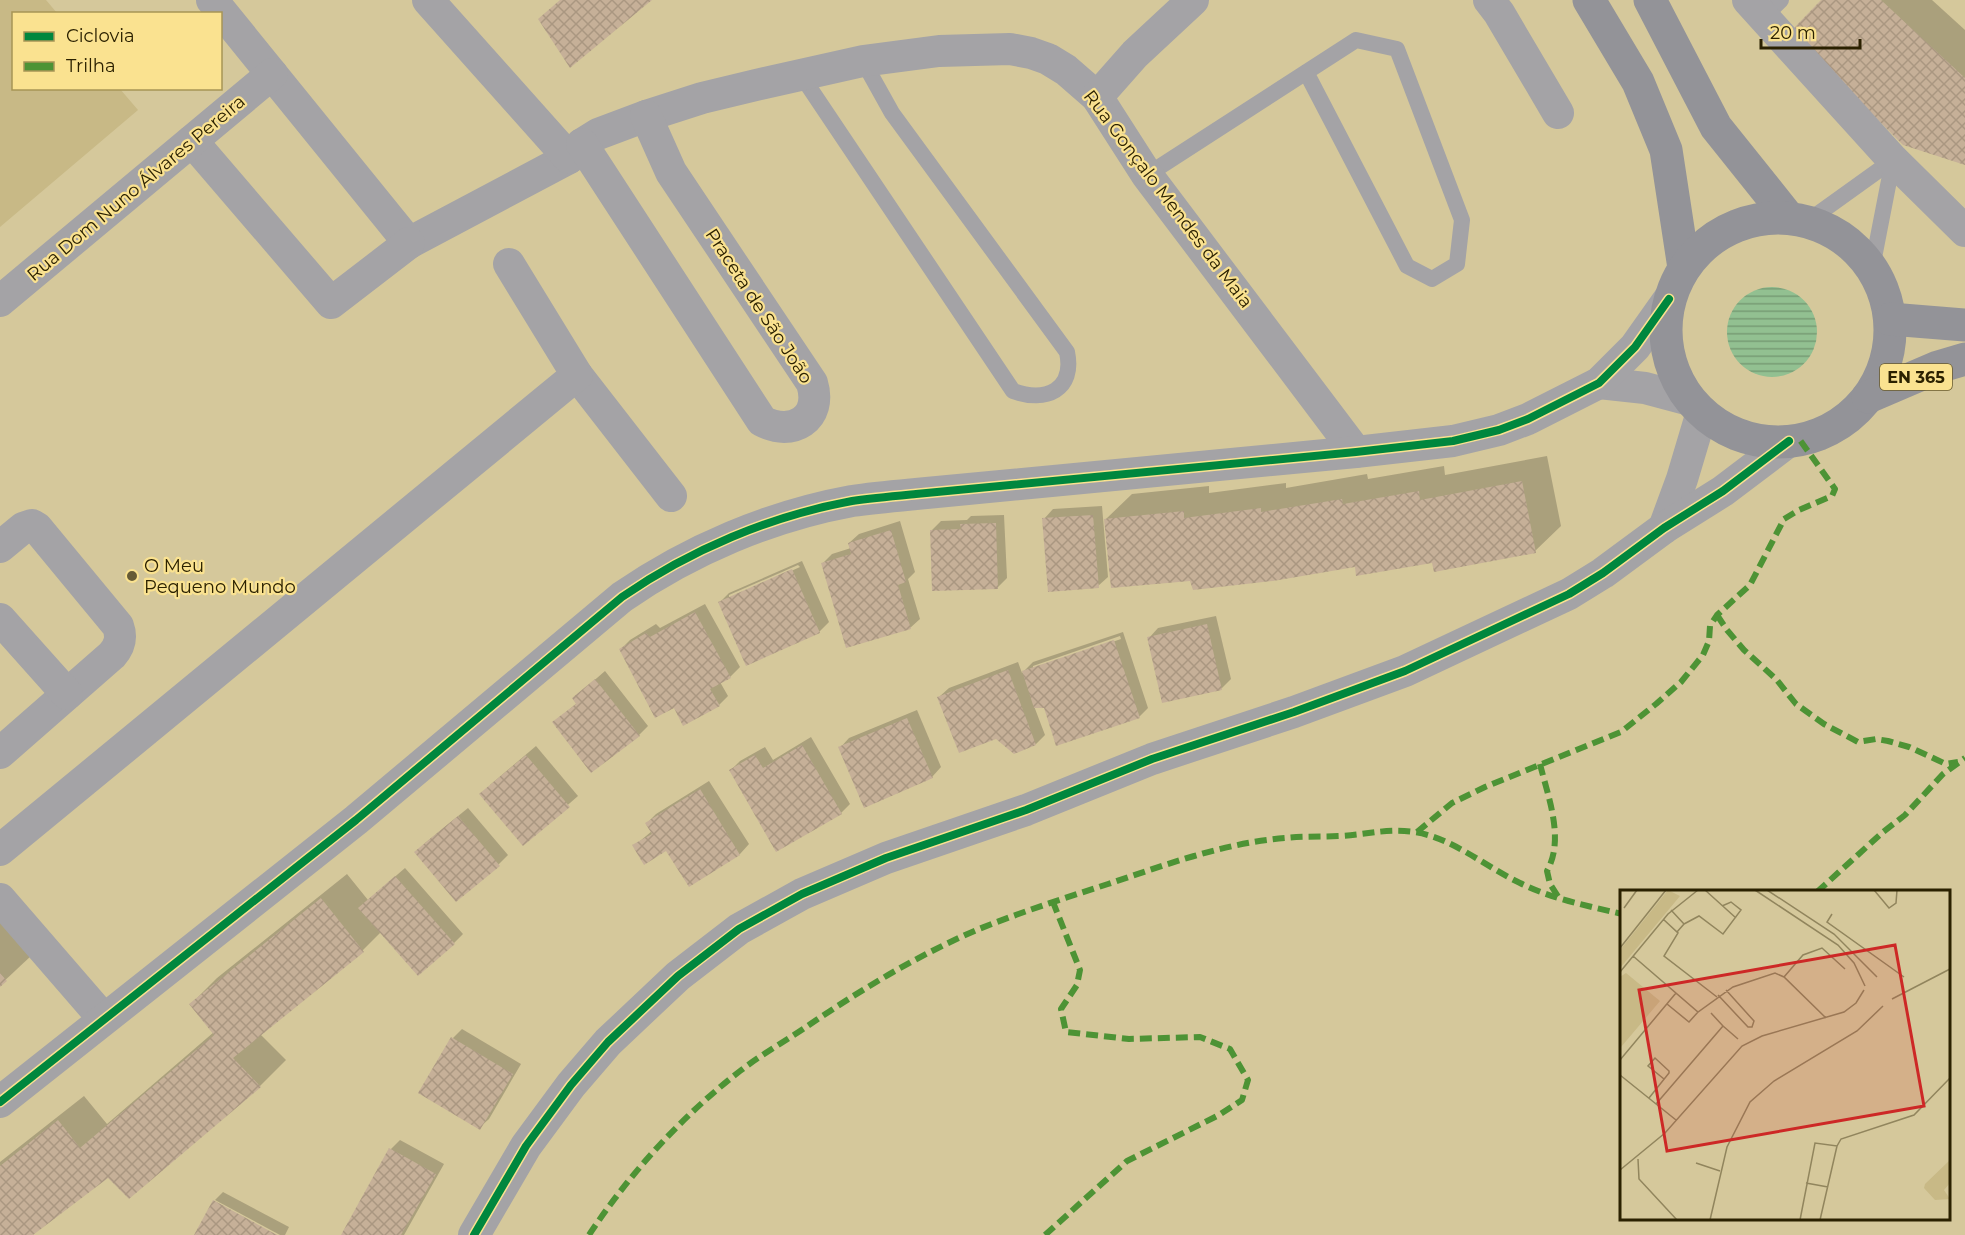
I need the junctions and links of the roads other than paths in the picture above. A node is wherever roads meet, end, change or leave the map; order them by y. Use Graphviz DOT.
graph roads {
  1 [pos="212,0"];
  2 [pos="428,0"];
  3 [pos="1193,0"];
  4 [pos="1489,0"];
  5 [pos="1589,0"];
  6 [pos="1650,0"];
  7 [pos="1765,5"];
  8 [pos="222,12"];
  9 [pos="222,12"];
  10 [pos="863,61"];
  11 [pos="1306,72"];
  12 [pos="272,74"];
  13 [pos="801,75"];
  14 [pos="1097,97"];
  15 [pos="1558,113"];
  16 [pos="646,116"];
  17 [pos="192,141"];
  18 [pos="576,151"];
  19 [pos="1893,160"];
  20 [pos="1147,175"];
  21 [pos="1798,219"];
  22 [pos="1965,231"];
  23 [pos="409,243"];
  24 [pos="508,264"];
  25 [pos="1684,268"];
  26 [pos="1872,268"];
  27 [pos="1669,299"];
  28 [pos="0,301"];
  29 [pos="1890,319"];
  30 [pos="1965,325"];
  31 [pos="1965,359"];
  32 [pos="577,375"];
  33 [pos="1599,383"];
  34 [pos="1868,397"];
  35 [pos="1696,406"];
  36 [pos="1789,441"];
  37 [pos="1356,452"];
  38 [pos="671,496"];
  39 [pos="1664,528"];
  40 [pos="0,547"];
  41 [pos="0,619"];
  42 [pos="67,694"];
  43 [pos="0,753"];
  44 [pos="0,850"];
  45 [pos="0,899"];
  46 [pos="103,1018"];
  47 [pos="0,1102"];
  48 [pos="474,1235"];
  1 -- 9 [label="street"];
  2 -- 18 [label="street"];
  3 -- 14 [label="street"];
  4 -- 15 [label="street"];
  5 -- 25 [label="main road"];
  6 -- 21 [label="main road"];
  7 -- 19 [label="street"];
  8 -- 12 [label="street"];
  10 -- 13 [label="street, Rua Gonçalo Mendes da Maia"];
  10 -- 13 [label="lane"];
  10 -- 14 [label="street, Rua Gonçalo Mendes da Maia"];
  11 -- 11 [label="lane"];
  11 -- 20 [label="lane"];
  12 -- 17 [label="street, Rua Dom Nuno Álvares Pereira"];
  12 -- 23 [label="street"];
  13 -- 16 [label="street, Rua Gonçalo Mendes da Maia"];
  14 -- 20 [label="street, Rua Gonçalo Mendes da Maia"];
  16 -- 18 [label="street, Rua Gonçalo Mendes da Maia"];
  16 -- 18 [label="street, Praceta de São João"];
  17 -- 23 [label="street, Rua Gonçalo Mendes da Maia"];
  17 -- 28 [label="street, Rua Dom Nuno Álvares Pereira"];
  18 -- 23 [label="street, Rua Gonçalo Mendes da Maia"];
  19 -- 21 [label="lane"];
  19 -- 22 [label="street"];
  19 -- 26 [label="lane"];
  20 -- 37 [label="street, Rua Gonçalo Mendes da Maia"];
  21 -- 25 [label="main road"];
  21 -- 26 [label="main road"];
  24 -- 32 [label="street"];
  25 -- 27 [label="main road"];
  26 -- 29 [label="main road"];
  27 -- 33 [label="street"];
  27 -- 35 [label="main road"];
  29 -- 30 [label="main road"];
  29 -- 34 [label="main road"];
  31 -- 34 [label="main road, EN 365"];
  32 -- 38 [label="street"];
  32 -- 44 [label="street"];
  33 -- 35 [label="street"];
  33 -- 37 [label="street"];
  34 -- 36 [label="main road"];
  35 -- 36 [label="main road"];
  35 -- 39 [label="street"];
  36 -- 39 [label="street"];
  37 -- 46 [label="street"];
  39 -- 48 [label="street"];
  40 -- 42 [label="street"];
  41 -- 42 [label="street"];
  42 -- 43 [label="street"];
  45 -- 46 [label="street"];
  46 -- 47 [label="street"];
}
